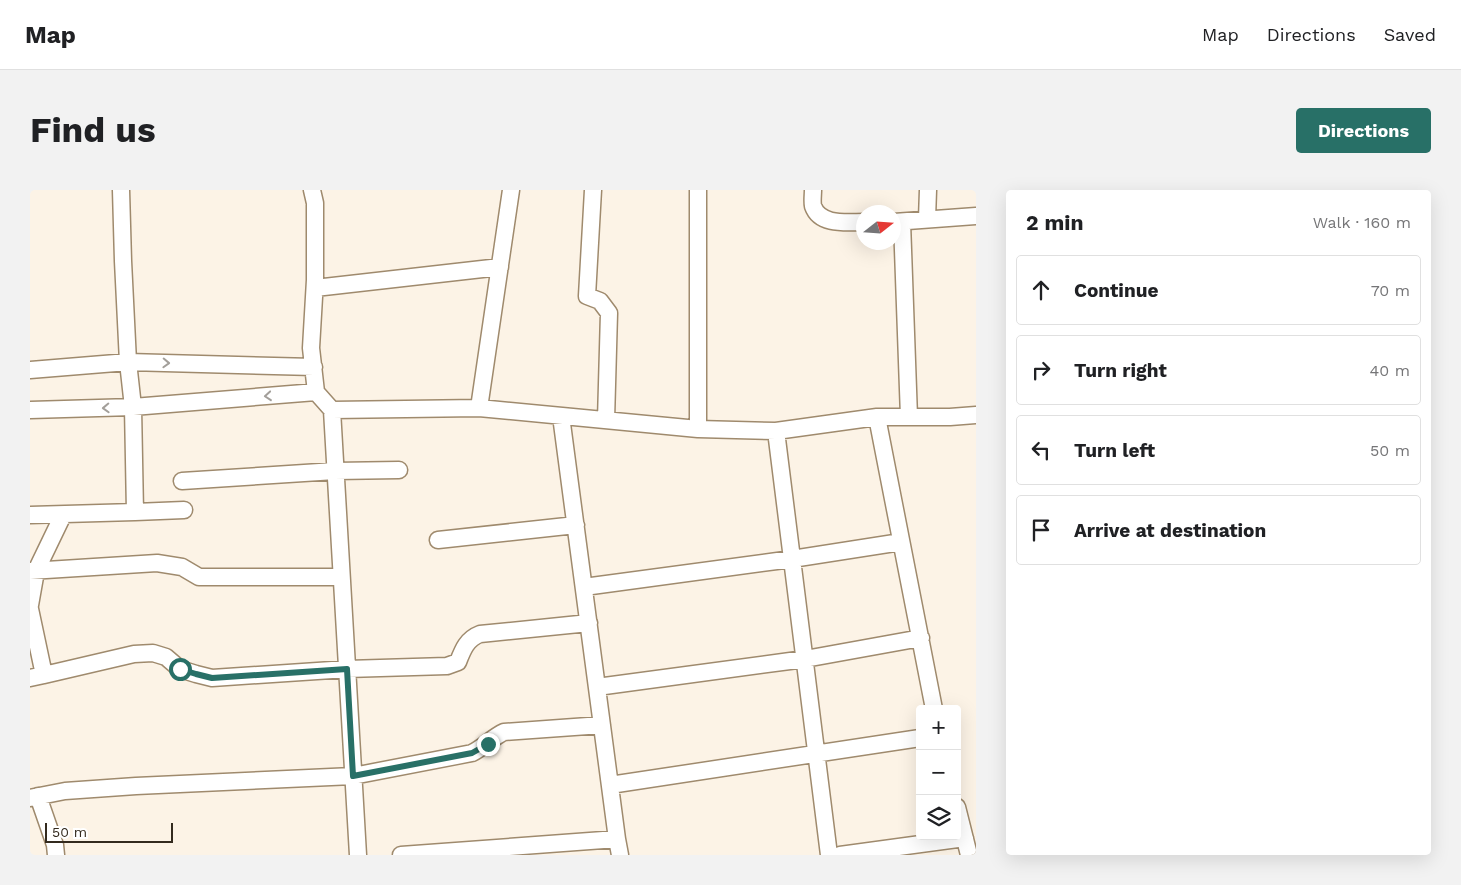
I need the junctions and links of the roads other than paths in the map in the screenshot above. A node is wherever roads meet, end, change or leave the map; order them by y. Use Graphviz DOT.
graph roads {
  1 [pos="121,190"];
  2 [pos="312,190"];
  3 [pos="511,190"];
  4 [pos="593,190"];
  5 [pos="698,190"];
  6 [pos="813,190"];
  7 [pos="928,190"];
  8 [pos="976,216"];
  9 [pos="928,219"];
  10 [pos="856,222"];
  11 [pos="901,222"];
  12 [pos="900,250"];
  13 [pos="500,267"];
  14 [pos="315,288"];
  15 [pos="128,362"];
  16 [pos="314,367"];
  17 [pos="30,370"];
  18 [pos="316,392"];
  19 [pos="133,407"];
  20 [pos="479,408"];
  21 [pos="30,410"];
  22 [pos="332,410"];
  23 [pos="976,415"];
  24 [pos="561,416"];
  25 [pos="877,417"];
  26 [pos="909,417"];
  27 [pos="606,420"];
  28 [pos="698,429"];
  29 [pos="776,431"];
  30 [pos="399,470"];
  31 [pos="335,472"];
  32 [pos="182,482"];
  33 [pos="184,510"];
  34 [pos="135,512"];
  35 [pos="30,515"];
  36 [pos="63,515"];
  37 [pos="576,526"];
  38 [pos="438,540"];
  39 [pos="902,542"];
  40 [pos="792,559"];
  41 [pos="33,571"];
  42 [pos="342,577"];
  43 [pos="584,587"];
  44 [pos="30,606"];
  45 [pos="30,610"];
  46 [pos="589,623"];
  47 [pos="921,638"];
  48 [pos="805,659"];
  49 [pos="347,669"];
  50 [pos="37,677"];
  51 [pos="597,687"];
  52 [pos="933,705"];
  53 [pos="602,725"];
  54 [pos="916,739"];
  55 [pos="817,754"];
  56 [pos="353,776"];
  57 [pos="610,785"];
  58 [pos="34,797"];
  59 [pos="961,822"];
  60 [pos="965,838"];
  61 [pos="619,847"];
  62 [pos="56,855"];
  63 [pos="358,855"];
  64 [pos="401,855"];
  65 [pos="829,855"];
  66 [pos="840,855"];
  67 [pos="969,855"];
  1 -- 15 [label="street"];
  2 -- 14 [label="street"];
  3 -- 13 [label="street"];
  4 -- 27 [label="street"];
  5 -- 28 [label="street"];
  6 -- 10 [label="street"];
  7 -- 9 [label="street"];
  8 -- 9 [label="street"];
  9 -- 11 [label="street"];
  12 -- 26 [label="street"];
  13 -- 14 [label="street"];
  13 -- 20 [label="street"];
  14 -- 16 [label="street"];
  15 -- 16 [label="street, one-way"];
  15 -- 17 [label="street"];
  15 -- 19 [label="street"];
  16 -- 18 [label="street"];
  18 -- 19 [label="street, one-way"];
  18 -- 22 [label="street"];
  19 -- 21 [label="street, one-way"];
  19 -- 34 [label="street"];
  20 -- 22 [label="street"];
  20 -- 24 [label="street"];
  22 -- 31 [label="street"];
  23 -- 26 [label="street"];
  24 -- 27 [label="street"];
  24 -- 37 [label="street"];
  25 -- 26 [label="street"];
  25 -- 29 [label="street"];
  25 -- 39 [label="street"];
  27 -- 28 [label="street"];
  28 -- 29 [label="street"];
  29 -- 40 [label="street"];
  30 -- 31 [label="street"];
  31 -- 32 [label="street"];
  31 -- 42 [label="street"];
  33 -- 34 [label="street"];
  34 -- 36 [label="street"];
  35 -- 36 [label="street"];
  36 -- 41 [label="street"];
  37 -- 38 [label="street"];
  37 -- 43 [label="street"];
  39 -- 40 [label="street"];
  39 -- 47 [label="street"];
  40 -- 43 [label="street"];
  40 -- 48 [label="street"];
  41 -- 42 [label="street"];
  41 -- 44 [label="street"];
  42 -- 49 [label="street"];
  43 -- 46 [label="street"];
  45 -- 50 [label="street"];
  46 -- 49 [label="street"];
  46 -- 51 [label="street"];
  47 -- 48 [label="street"];
  47 -- 52 [label="street"];
  48 -- 51 [label="street"];
  48 -- 55 [label="street"];
  49 -- 50 [label="street"];
  49 -- 56 [label="street"];
  51 -- 53 [label="street"];
  53 -- 56 [label="street"];
  53 -- 57 [label="street"];
  54 -- 55 [label="street"];
  55 -- 57 [label="street"];
  55 -- 65 [label="street"];
  56 -- 58 [label="street"];
  56 -- 63 [label="street"];
  57 -- 61 [label="street"];
  58 -- 62 [label="street"];
  59 -- 60 [label="street"];
  60 -- 66 [label="street"];
  60 -- 67 [label="street"];
  61 -- 64 [label="street"];
}
